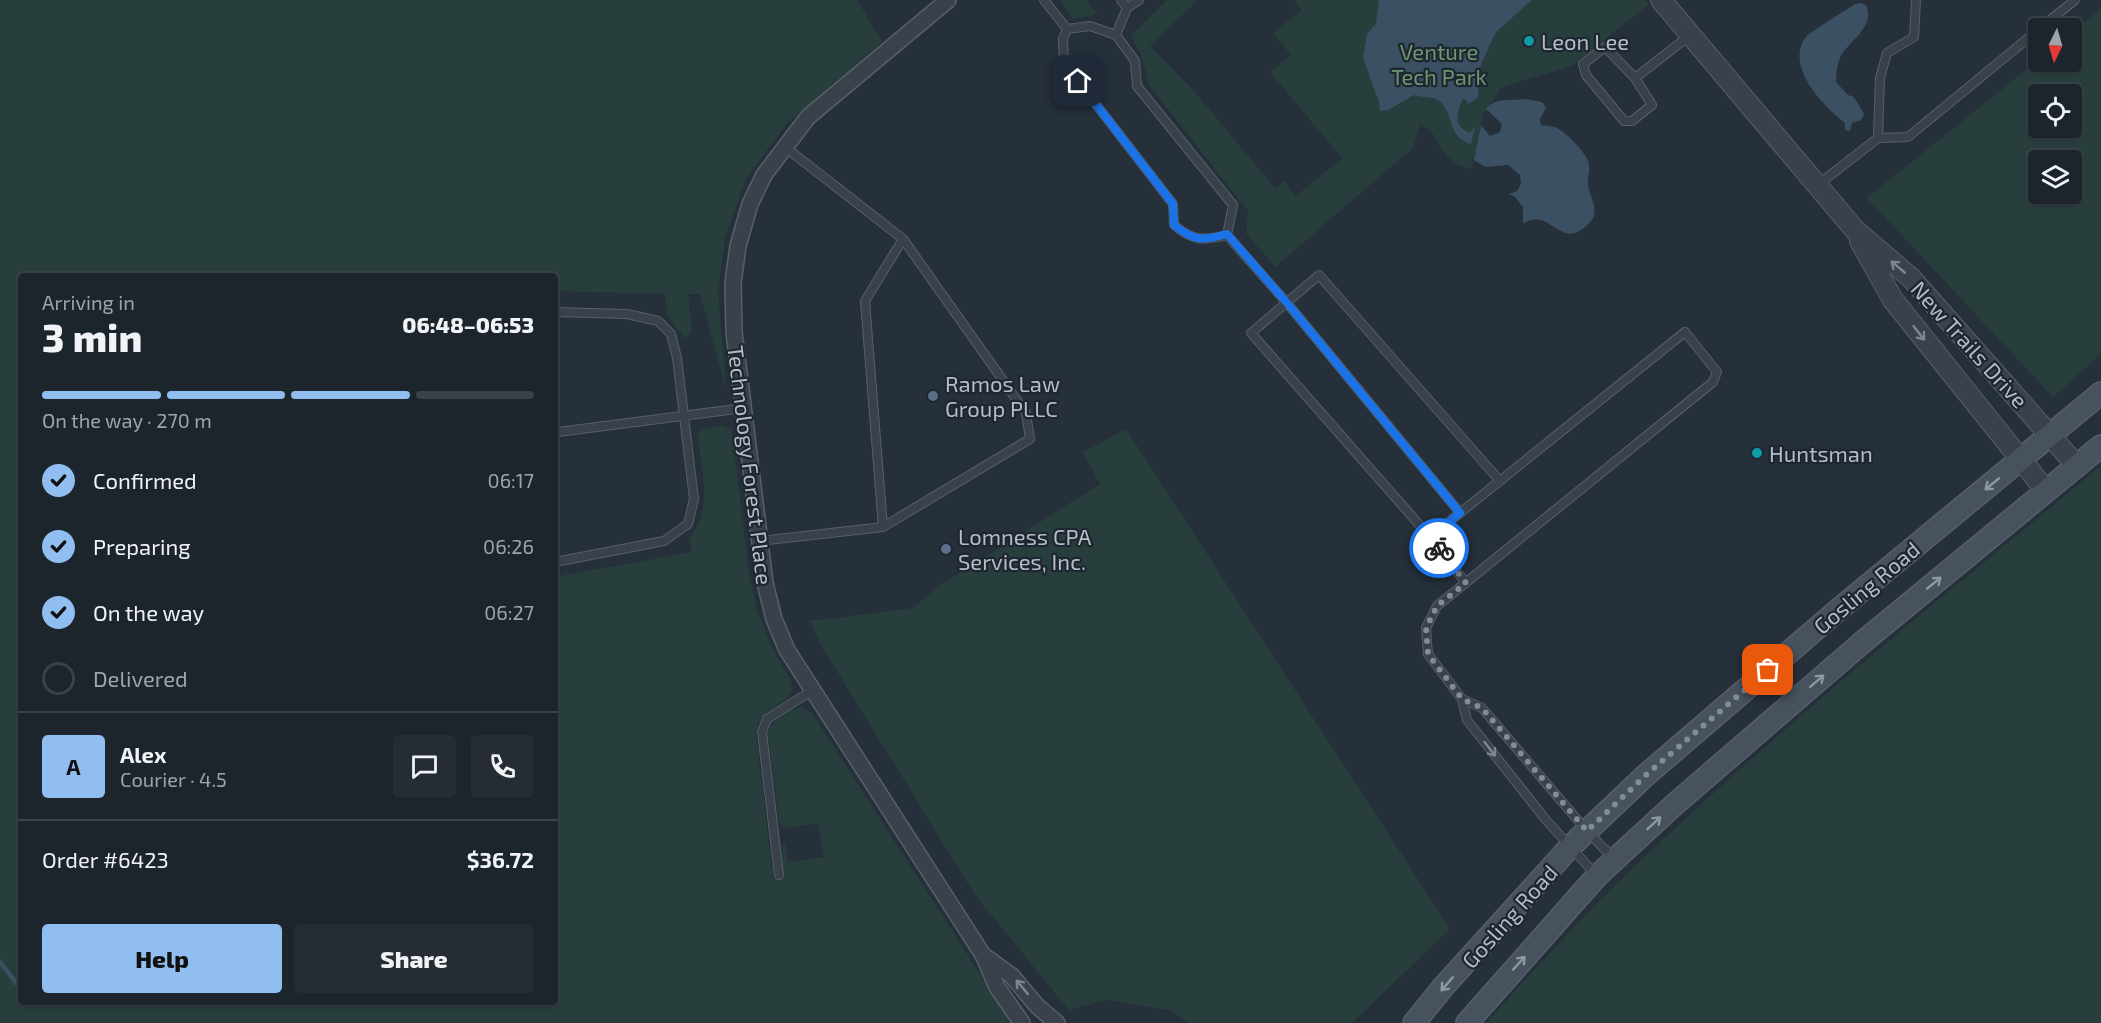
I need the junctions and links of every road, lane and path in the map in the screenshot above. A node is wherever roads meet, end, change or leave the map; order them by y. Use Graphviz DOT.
graph roads {
  1 [pos="948,0"];
  2 [pos="1044,0"];
  3 [pos="1121,0"];
  4 [pos="1138,0"];
  5 [pos="1661,0"];
  6 [pos="1916,0"];
  7 [pos="2074,0"];
  8 [pos="1127,8"];
  9 [pos="2052,18"];
  10 [pos="1067,28"];
  11 [pos="1116,35"];
  12 [pos="1690,35"];
  13 [pos="2028,38"];
  14 [pos="1635,78"];
  15 [pos="1878,138"];
  16 [pos="785,147"];
  17 [pos="1817,186"];
  18 [pos="1855,230"];
  19 [pos="1227,234"];
  20 [pos="903,239"];
  21 [pos="1287,303"];
  22 [pos="558,312"];
  23 [pos="2101,393"];
  24 [pos="744,408"];
  25 [pos="684,416"];
  26 [pos="558,432"];
  27 [pos="2051,435"];
  28 [pos="2101,446"];
  29 [pos="2020,460"];
  30 [pos="2077,466"];
  31 [pos="1500,481"];
  32 [pos="2046,491"];
  33 [pos="1460,513"];
  34 [pos="883,527"];
  35 [pos="1430,537"];
  36 [pos="759,541"];
  37 [pos="558,561"];
  38 [pos="1466,583"];
  39 [pos="813,690"];
  40 [pos="1462,699"];
  41 [pos="1587,831"];
  42 [pos="1570,848"];
  43 [pos="1615,860"];
  44 [pos="779,875"];
  45 [pos="1597,876"];
  46 [pos="983,955"];
  47 [pos="1022,1023"];
  48 [pos="1057,1023"];
  49 [pos="1414,1023"];
  50 [pos="1467,1023"];
  1 -- 16 [label="street, Technology Forest Place"];
  2 -- 10 [label="lane"];
  3 -- 8 [label="lane"];
  4 -- 8 [label="lane"];
  5 -- 12 [label="street, New Trails Drive"];
  6 -- 15 [label="lane"];
  7 -- 9 [label="lane"];
  8 -- 11 [label="lane"];
  10 -- 11 [label="lane"];
  10 -- 19 [label="lane"];
  11 -- 19 [label="lane"];
  12 -- 14 [label="lane"];
  12 -- 17 [label="street, New Trails Drive"];
  13 -- 15 [label="lane"];
  14 -- 14 [label="lane"];
  15 -- 17 [label="lane"];
  16 -- 20 [label="lane"];
  16 -- 24 [label="street, Technology Forest Place"];
  17 -- 18 [label="street, New Trails Drive"];
  27 -- 18 [label="street, New Trails Drive, one-way"];
  18 -- 29 [label="street, New Trails Drive, one-way"];
  19 -- 21 [label="lane"];
  20 -- 34 [label="lane"];
  20 -- 34 [label="lane"];
  21 -- 31 [label="lane"];
  21 -- 33 [label="lane"];
  21 -- 35 [label="lane"];
  22 -- 25 [label="lane"];
  23 -- 27 [label="main road, Gosling Road"];
  24 -- 25 [label="lane"];
  24 -- 36 [label="street, Technology Forest Place"];
  25 -- 26 [label="lane"];
  25 -- 37 [label="lane"];
  27 -- 29 [label="main road, Gosling Road"];
  27 -- 30 [label="street, New Trails Drive"];
  28 -- 30 [label="main road, Gosling Road"];
  29 -- 32 [label="street, New Trails Drive"];
  29 -- 41 [label="main road, Gosling Road, one-way"];
  30 -- 32 [label="main road, Gosling Road"];
  31 -- 33 [label="lane"];
  31 -- 38 [label="lane"];
  43 -- 32 [label="main road, Gosling Road, one-way"];
  33 -- 35 [label="lane"];
  34 -- 36 [label="lane"];
  35 -- 38 [label="lane"];
  36 -- 39 [label="street, Technology Forest Place"];
  38 -- 40 [label="lane"];
  39 -- 44 [label="lane"];
  39 -- 46 [label="street, Technology Forest Place"];
  40 -- 41 [label="lane"];
  40 -- 42 [label="lane, one-way"];
  41 -- 42 [label="main road, Gosling Road"];
  41 -- 43 [label="lane"];
  42 -- 45 [label="lane"];
  42 -- 49 [label="main road, Gosling Road, one-way"];
  43 -- 45 [label="main road, Gosling Road"];
  50 -- 45 [label="main road, Gosling Road, one-way"];
  46 -- 47 [label="street, Technology Forest Place"];
  48 -- 46 [label="street, Technology Forest Place, one-way"];
}
